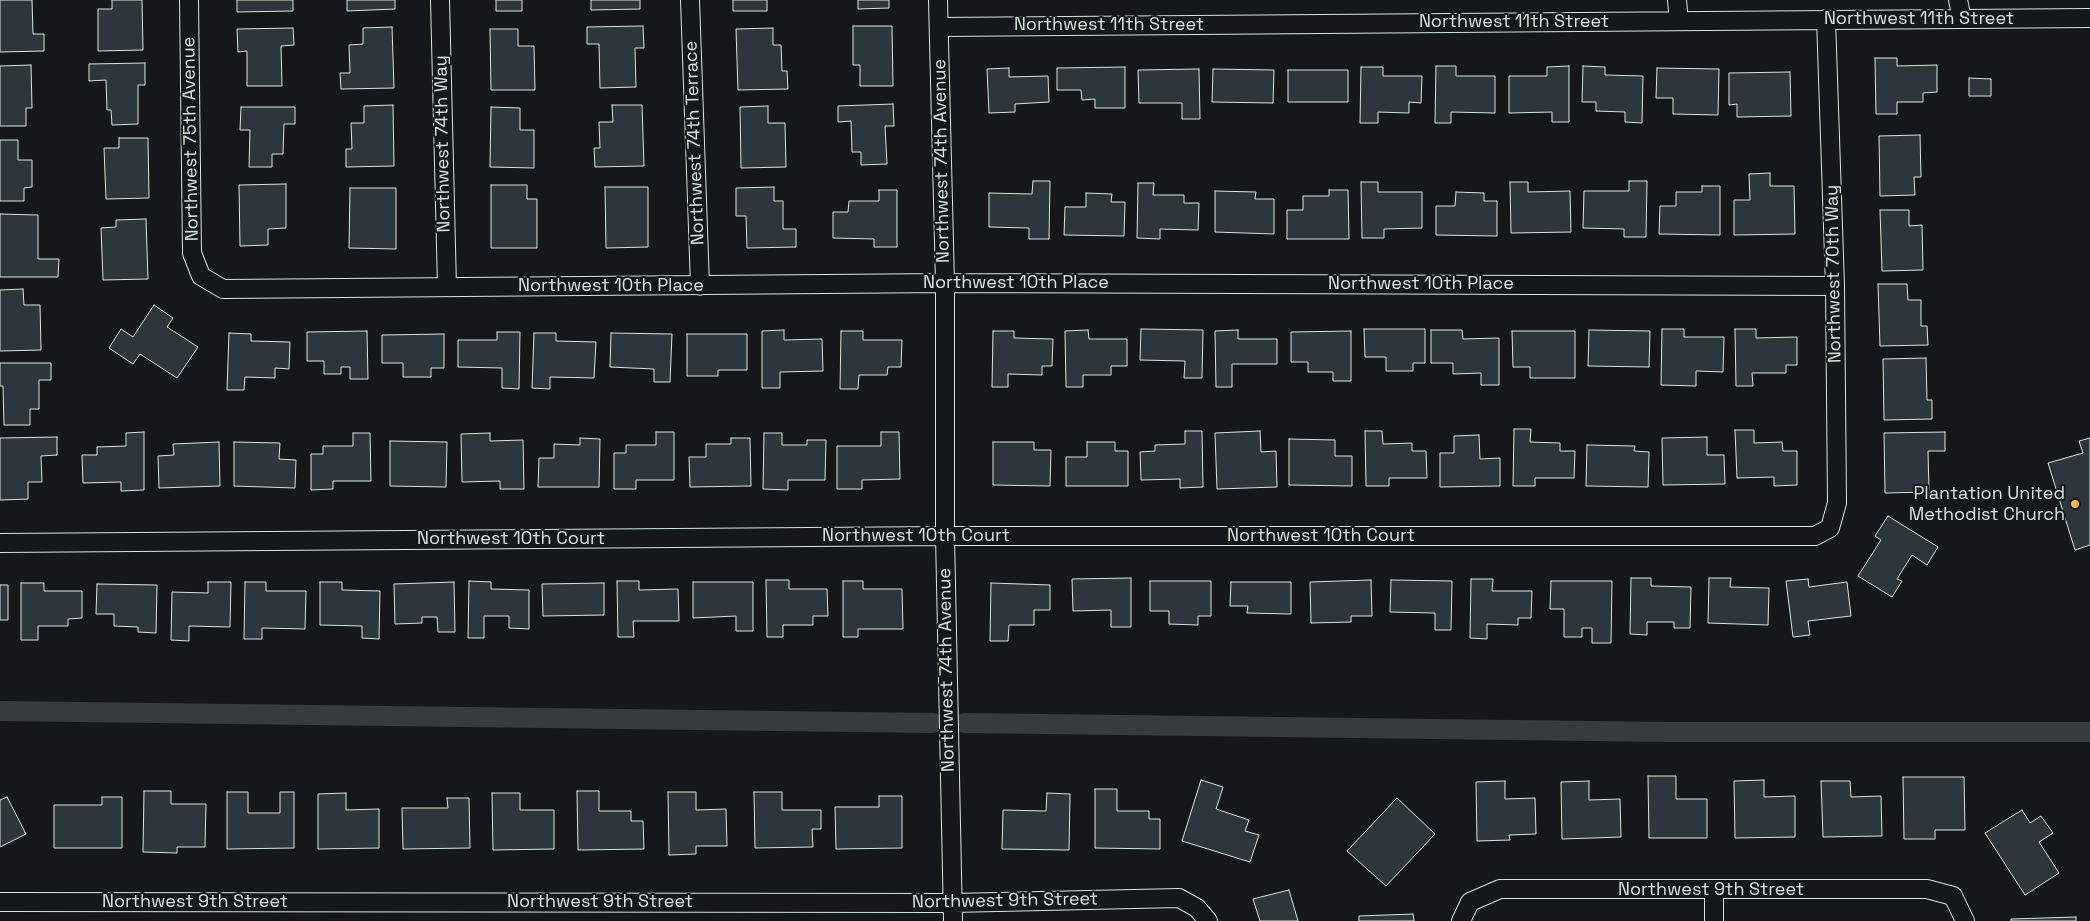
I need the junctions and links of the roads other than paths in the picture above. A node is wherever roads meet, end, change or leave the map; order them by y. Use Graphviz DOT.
graph roads {
  1 [pos="189,0"];
  2 [pos="440,0"];
  3 [pos="690,0"];
  4 [pos="938,0"];
  5 [pos="1677,0"];
  6 [pos="1958,0"];
  7 [pos="2090,18"];
  8 [pos="1826,19"];
  9 [pos="1962,19"];
  10 [pos="1679,20"];
  11 [pos="939,26"];
  12 [pos="201,276"];
  13 [pos="945,283"];
  14 [pos="700,286"];
  15 [pos="1835,286"];
  16 [pos="447,287"];
  17 [pos="1830,528"];
  18 [pos="945,536"];
  19 [pos="0,543"];
  20 [pos="1714,890"];
  21 [pos="0,902"];
  22 [pos="952,903"];
  23 [pos="1202,914"];
  24 [pos="953,921"];
  25 [pos="1461,921"];
  26 [pos="1714,921"];
  27 [pos="1965,921"];
  1 -- 12 [label="street, Northwest 75th Avenue"];
  2 -- 16 [label="street, Northwest 74th Way"];
  3 -- 14 [label="street, Northwest 74th Terrace"];
  4 -- 11 [label="street, Northwest 74th Avenue"];
  5 -- 10 [label="street"];
  6 -- 9 [label="street"];
  7 -- 9 [label="street, Northwest 11th Street"];
  8 -- 9 [label="street, Northwest 11th Street"];
  8 -- 10 [label="street, Northwest 11th Street"];
  8 -- 15 [label="street, Northwest 70th Way"];
  10 -- 11 [label="street, Northwest 11th Street"];
  11 -- 13 [label="street, Northwest 74th Avenue"];
  12 -- 16 [label="street, Northwest 10th Place"];
  13 -- 14 [label="street, Northwest 10th Place"];
  13 -- 15 [label="street, Northwest 10th Place"];
  13 -- 18 [label="street, Northwest 74th Avenue"];
  14 -- 16 [label="street, Northwest 10th Place"];
  15 -- 17 [label="street, Northwest 70th Way"];
  17 -- 18 [label="street, Northwest 10th Court"];
  18 -- 19 [label="street, Northwest 10th Court"];
  18 -- 22 [label="street, Northwest 74th Avenue"];
  20 -- 25 [label="street, Northwest 9th Street"];
  20 -- 26 [label="street"];
  20 -- 27 [label="street, Northwest 9th Street"];
  21 -- 22 [label="street, Northwest 9th Street"];
  22 -- 23 [label="street, Northwest 9th Street"];
  22 -- 24 [label="street, Northwest 74th Avenue"];
}
